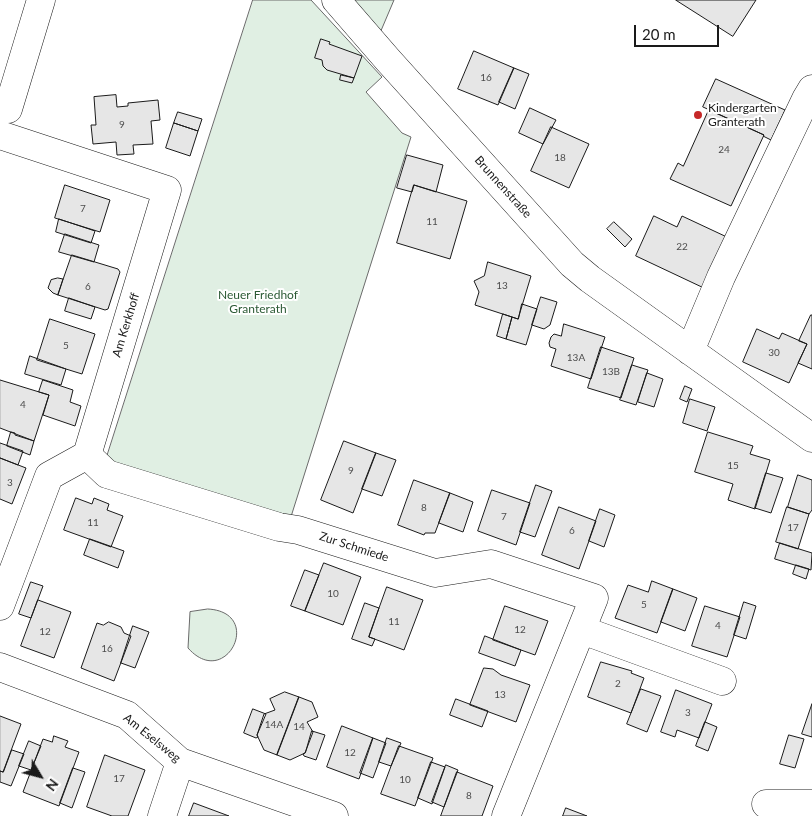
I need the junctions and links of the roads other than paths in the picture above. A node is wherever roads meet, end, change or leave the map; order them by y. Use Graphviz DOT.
graph roads {
  1 [pos="41,0"];
  2 [pos="336,0"];
  3 [pos="812,89"];
  4 [pos="0,106"];
  5 [pos="0,136"];
  6 [pos="690,351"];
  7 [pos="812,438"];
  8 [pos="87,455"];
  9 [pos="0,606"];
  10 [pos="582,630"];
  11 [pos="0,668"];
  12 [pos="722,681"];
  13 [pos="180,762"];
  14 [pos="766,804"];
  15 [pos="812,804"];
  16 [pos="162,816"];
  17 [pos="334,816"];
  18 [pos="506,816"];
  1 -- 4 [label="street"];
  2 -- 6 [label="street, Brunnenstraße"];
  3 -- 6 [label="street"];
  5 -- 8 [label="street, Am Kerkhoff"];
  6 -- 7 [label="street, Brunnenstraße"];
  8 -- 9 [label="street"];
  8 -- 10 [label="street, Zur Schmiede"];
  10 -- 12 [label="street"];
  10 -- 18 [label="street, Zur Schmiede"];
  11 -- 13 [label="street, Am Eselsweg"];
  13 -- 16 [label="street"];
  13 -- 17 [label="street, Am Eselsweg"];
  14 -- 15 [label="street"];
}
